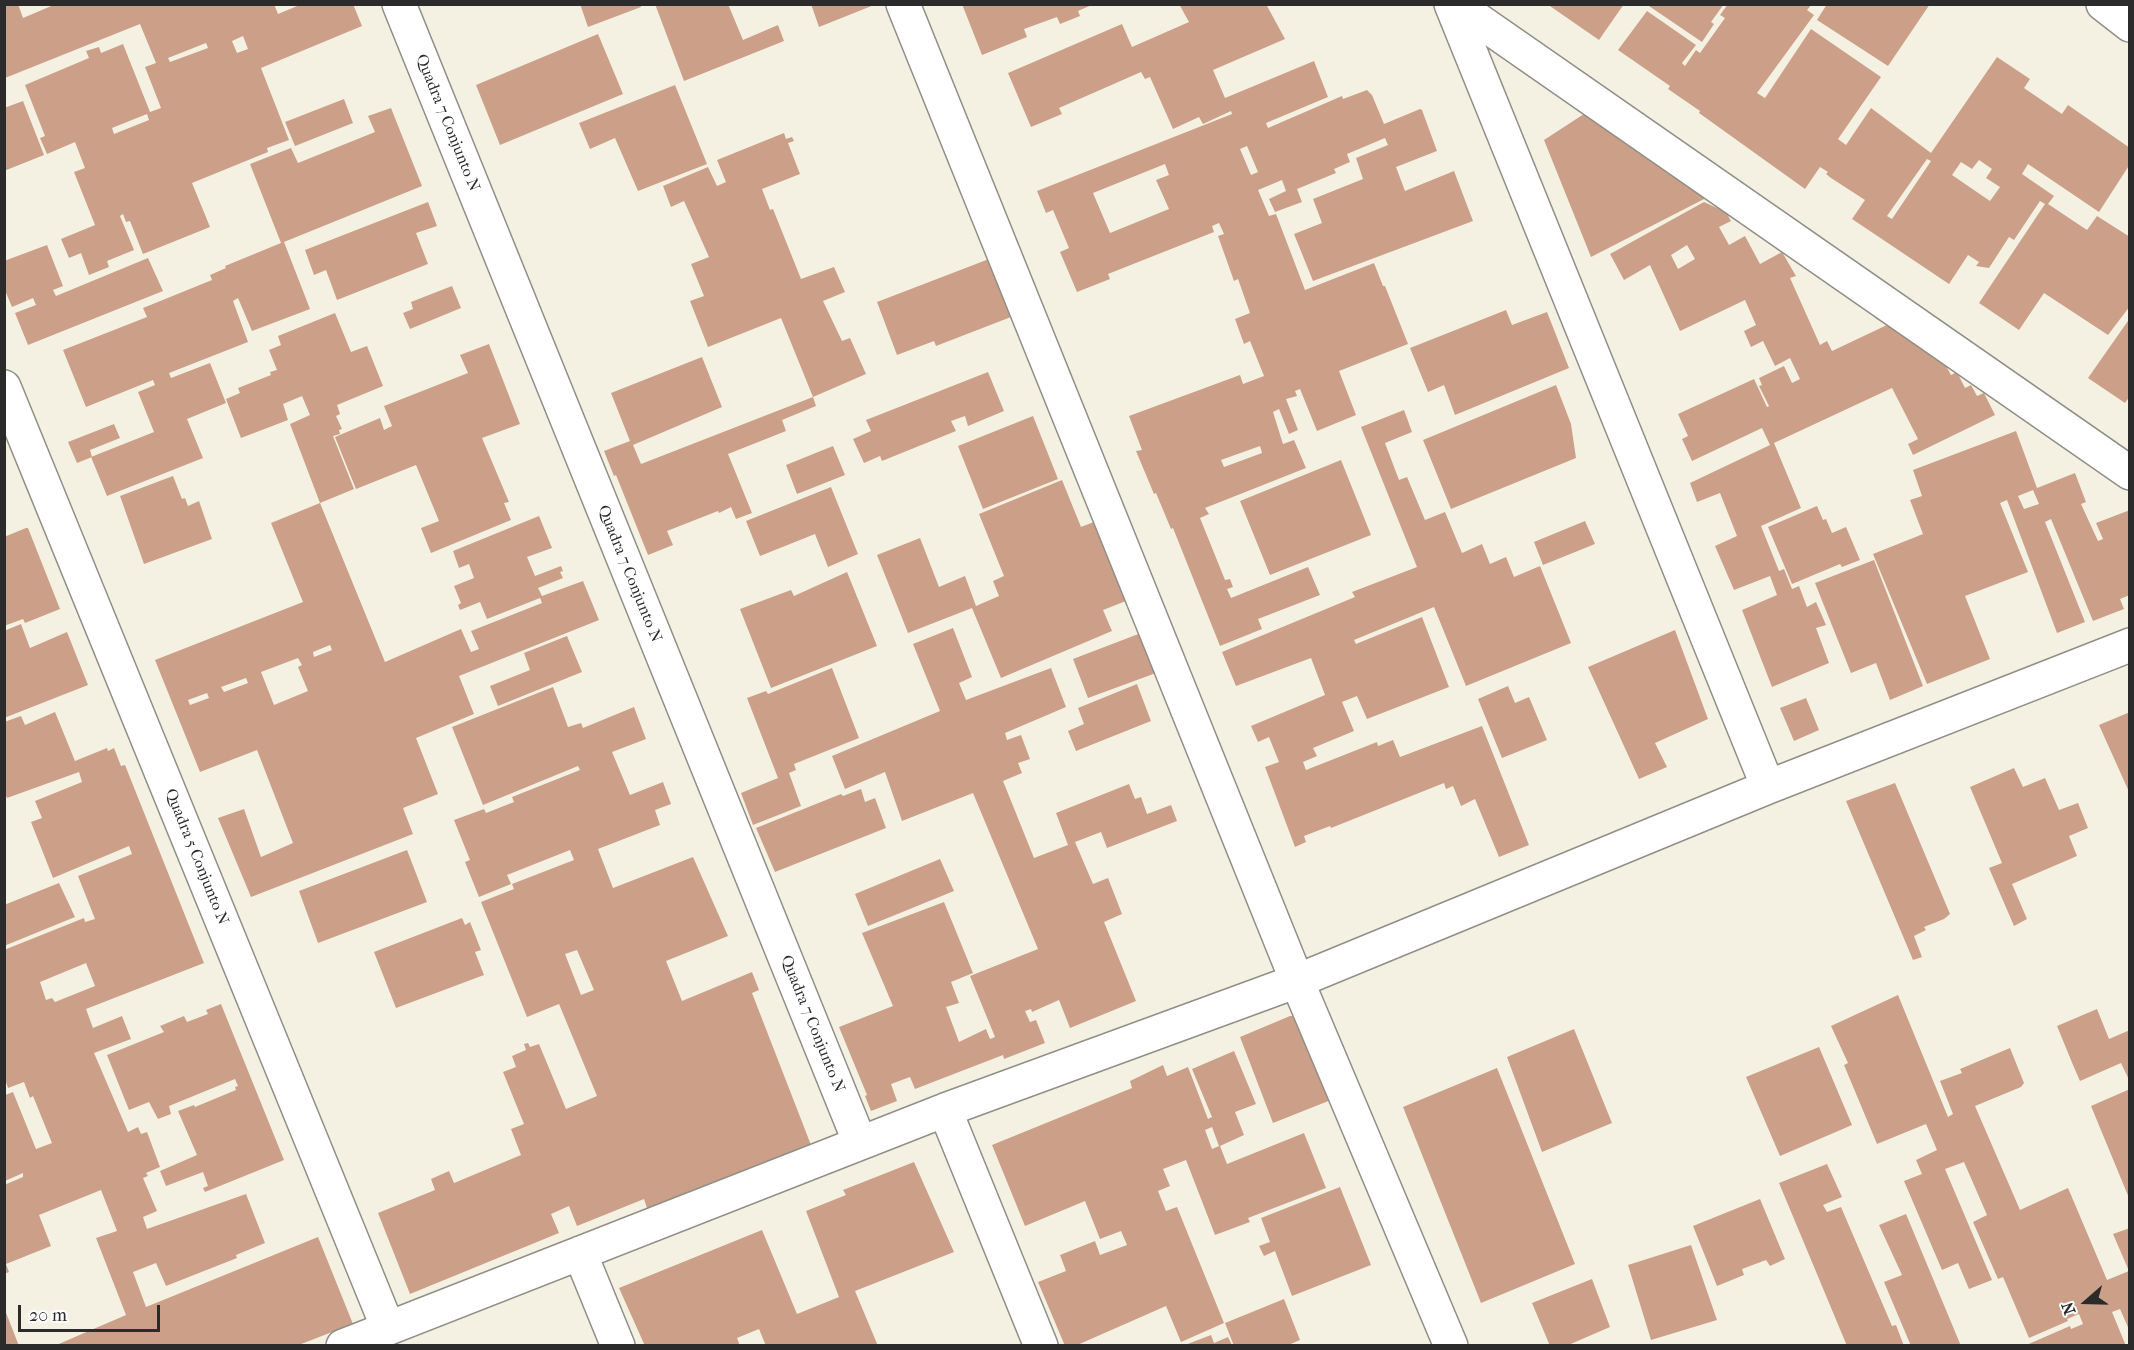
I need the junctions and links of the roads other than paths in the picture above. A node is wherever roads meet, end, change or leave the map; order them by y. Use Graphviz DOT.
graph roads {
  1 [pos="399,4"];
  2 [pos="903,4"];
  3 [pos="1453,4"];
  4 [pos="2103,4"];
  5 [pos="2130,25"];
  6 [pos="4,387"];
  7 [pos="2130,473"];
  8 [pos="2130,645"];
  9 [pos="1768,787"];
  10 [pos="1297,981"];
  11 [pos="945,1110"];
  12 [pos="860,1143"];
  13 [pos="580,1252"];
  14 [pos="388,1328"];
  15 [pos="343,1346"];
  16 [pos="618,1346"];
  17 [pos="1041,1346"];
  18 [pos="1451,1346"];
  1 -- 12 [label="street, Quadra 7 Conjunto N"];
  2 -- 10 [label="street"];
  3 -- 7 [label="street"];
  3 -- 9 [label="street"];
  4 -- 5 [label="street"];
  6 -- 14 [label="street, Quadra 5 Conjunto N"];
  8 -- 9 [label="street"];
  9 -- 10 [label="street"];
  10 -- 11 [label="street"];
  10 -- 18 [label="street"];
  11 -- 12 [label="street"];
  11 -- 17 [label="street"];
  12 -- 13 [label="street"];
  13 -- 14 [label="street"];
  13 -- 16 [label="street"];
  14 -- 15 [label="street"];
}
